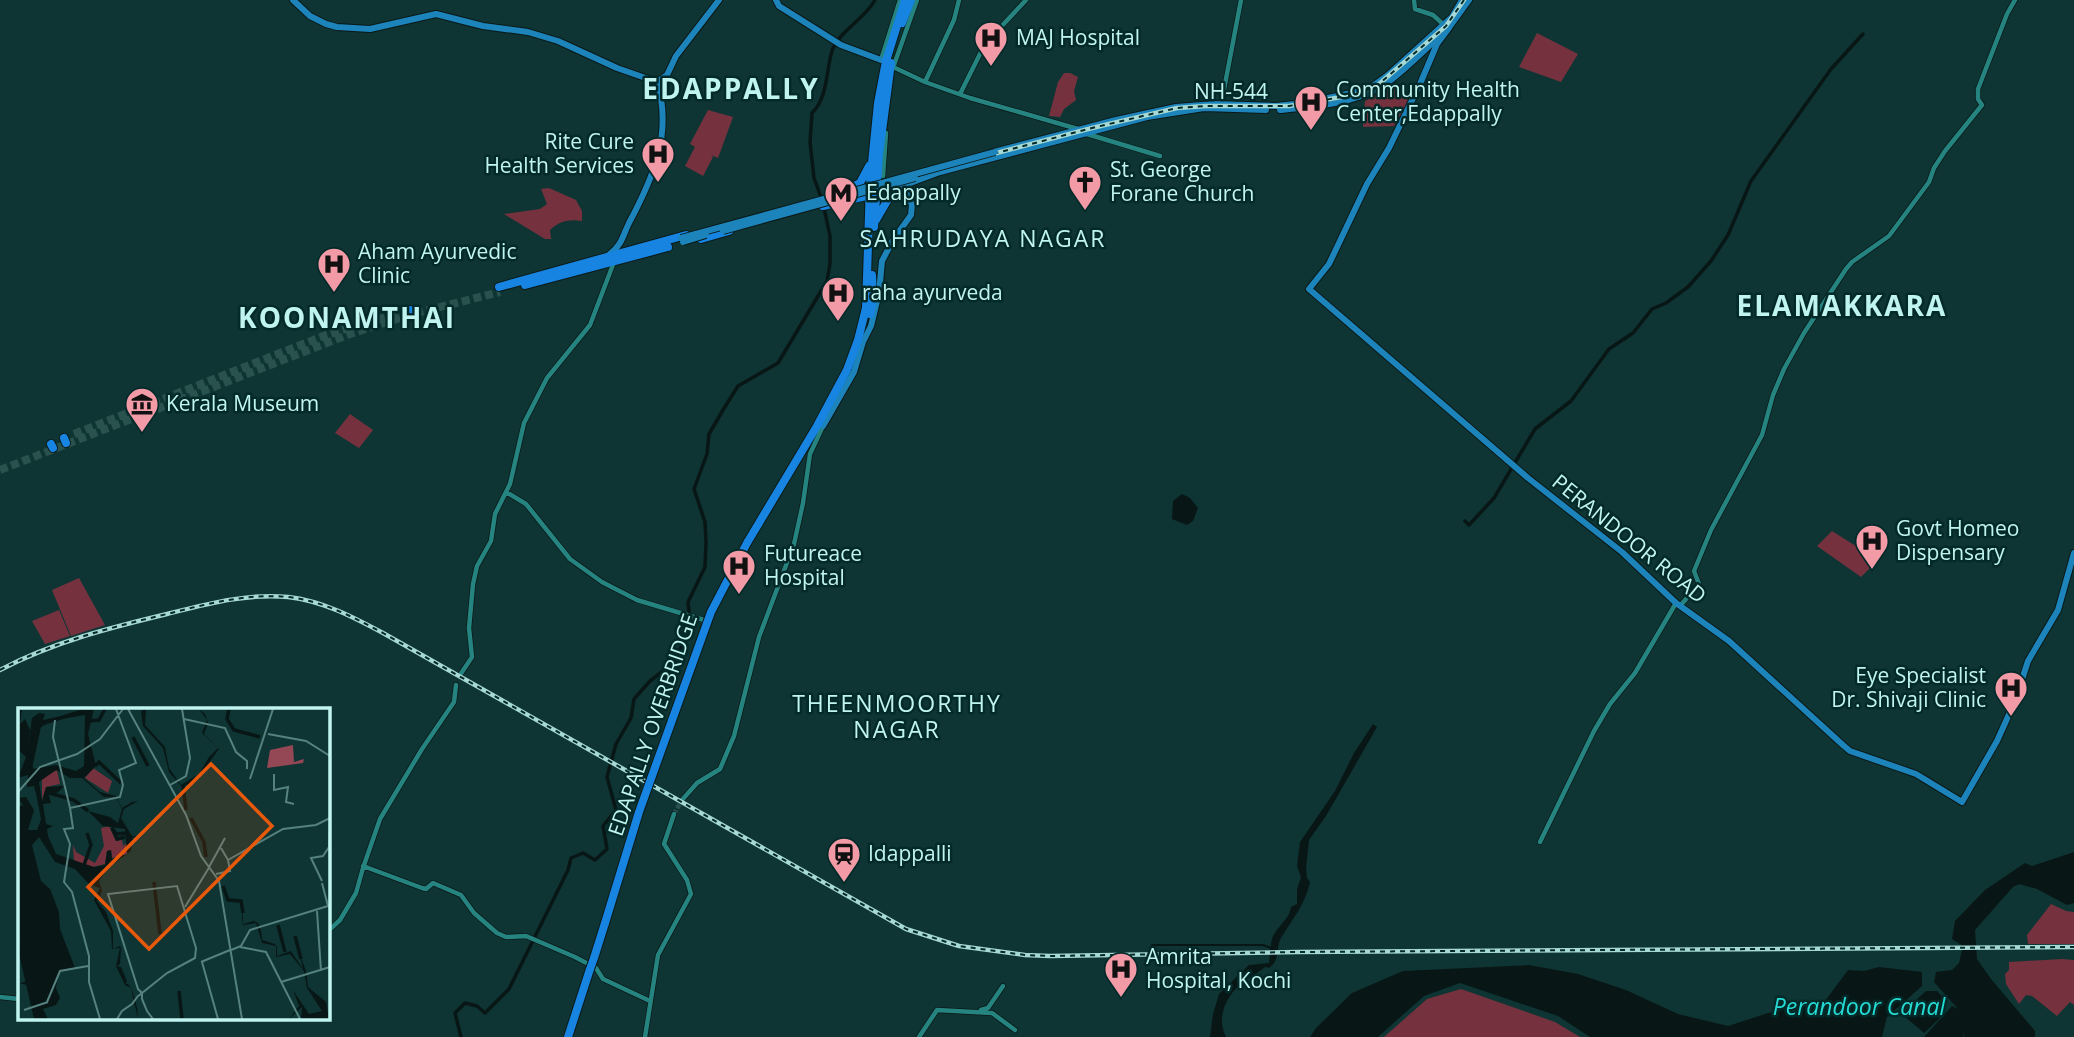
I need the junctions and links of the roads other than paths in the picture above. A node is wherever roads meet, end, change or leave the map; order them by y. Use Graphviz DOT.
graph roads {
  1 [pos="293,0"];
  2 [pos="719,0"];
  3 [pos="776,0"];
  4 [pos="903,0"];
  5 [pos="911,0"];
  6 [pos="917,0"];
  7 [pos="958,0"];
  8 [pos="1026,0"];
  9 [pos="1241,0"];
  10 [pos="1462,0"];
  11 [pos="1469,0"];
  12 [pos="2015,0"];
  13 [pos="1412,1"];
  14 [pos="1445,27"];
  15 [pos="881,60"];
  16 [pos="892,67"];
  17 [pos="657,82"];
  18 [pos="925,82"];
  19 [pos="960,94"];
  20 [pos="1218,102"];
  21 [pos="1253,107"];
  22 [pos="1079,132"];
  23 [pos="995,155"];
  24 [pos="1160,156"];
  25 [pos="873,159"];
  26 [pos="879,178"];
  27 [pos="899,187"];
  28 [pos="846,190"];
  29 [pos="874,194"];
  30 [pos="856,198"];
  31 [pos="872,222"];
  32 [pos="624,239"];
  33 [pos="682,240"];
  34 [pos="633,250"];
  35 [pos="601,259"];
  36 [pos="614,262"];
  37 [pos="862,342"];
  38 [pos="821,424"];
  39 [pos="506,492"];
  40 [pos="2074,553"];
  41 [pos="1678,604"];
  42 [pos="704,620"];
  43 [pos="460,675"];
  44 [pos="456,685"];
  45 [pos="682,800"];
  46 [pos="674,814"];
  47 [pos="1540,842"];
  48 [pos="363,866"];
  49 [pos="329,930"];
  50 [pos="1003,986"];
  51 [pos="0,998"];
  52 [pos="18,999"];
  53 [pos="650,1001"];
  54 [pos="980,1011"];
  55 [pos="1015,1030"];
  56 [pos="568,1037"];
  57 [pos="645,1037"];
  58 [pos="919,1037"];
  1 -- 17 [label="main road"];
  2 -- 17 [label="main road"];
  3 -- 15 [label="main road"];
  4 -- 15 [label="street"];
  4 -- 25 [label="highway"];
  5 -- 16 [label="highway"];
  6 -- 16 [label="street"];
  7 -- 18 [label="street"];
  8 -- 19 [label="street"];
  9 -- 20 [label="street"];
  10 -- 14 [label="main road"];
  11 -- 14 [label="main road"];
  12 -- 41 [label="street"];
  13 -- 14 [label="street"];
  14 -- 21 [label="main road, NH-544"];
  14 -- 41 [label="main road, PERANDOOR ROAD"];
  16 -- 18 [label="street"];
  16 -- 26 [label="highway"];
  17 -- 32 [label="main road"];
  18 -- 19 [label="street"];
  19 -- 22 [label="street"];
  20 -- 21 [label="main road, NH-544"];
  20 -- 22 [label="main road, NH-544"];
  21 -- 22 [label="main road, NH-544"];
  22 -- 23 [label="main road, NH-544"];
  22 -- 24 [label="street"];
  23 -- 26 [label="main road"];
  23 -- 27 [label="main road"];
  23 -- 33 [label="main road, bridge"];
  25 -- 26 [label="highway"];
  25 -- 28 [label="highway"];
  26 -- 28 [label="highway"];
  26 -- 29 [label="highway"];
  27 -- 31 [label="highway"];
  27 -- 37 [label="main road"];
  28 -- 33 [label="highway, bridge"];
  29 -- 30 [label="highway"];
  29 -- 31 [label="highway"];
  30 -- 31 [label="highway"];
  30 -- 33 [label="highway, bridge"];
  31 -- 37 [label="highway"];
  31 -- 38 [label="highway"];
  32 -- 34 [label="main road"];
  32 -- 35 [label="main road"];
  33 -- 34 [label="highway"];
  33 -- 36 [label="highway"];
  34 -- 35 [label="highway"];
  35 -- 36 [label="highway"];
  36 -- 39 [label="street"];
  37 -- 38 [label="highway"];
  38 -- 45 [label="street"];
  38 -- 56 [label="highway, EDAPALLY OVERBRIDGE, bridge"];
  39 -- 42 [label="street"];
  39 -- 43 [label="street"];
  40 -- 41 [label="main road, PERANDOOR ROAD"];
  41 -- 47 [label="street"];
  44 -- 48 [label="street"];
  46 -- 53 [label="street"];
  48 -- 49 [label="street"];
  48 -- 53 [label="street"];
  50 -- 54 [label="street"];
  51 -- 52 [label="street"];
  53 -- 57 [label="street"];
  54 -- 55 [label="street"];
  54 -- 58 [label="street"];
}
